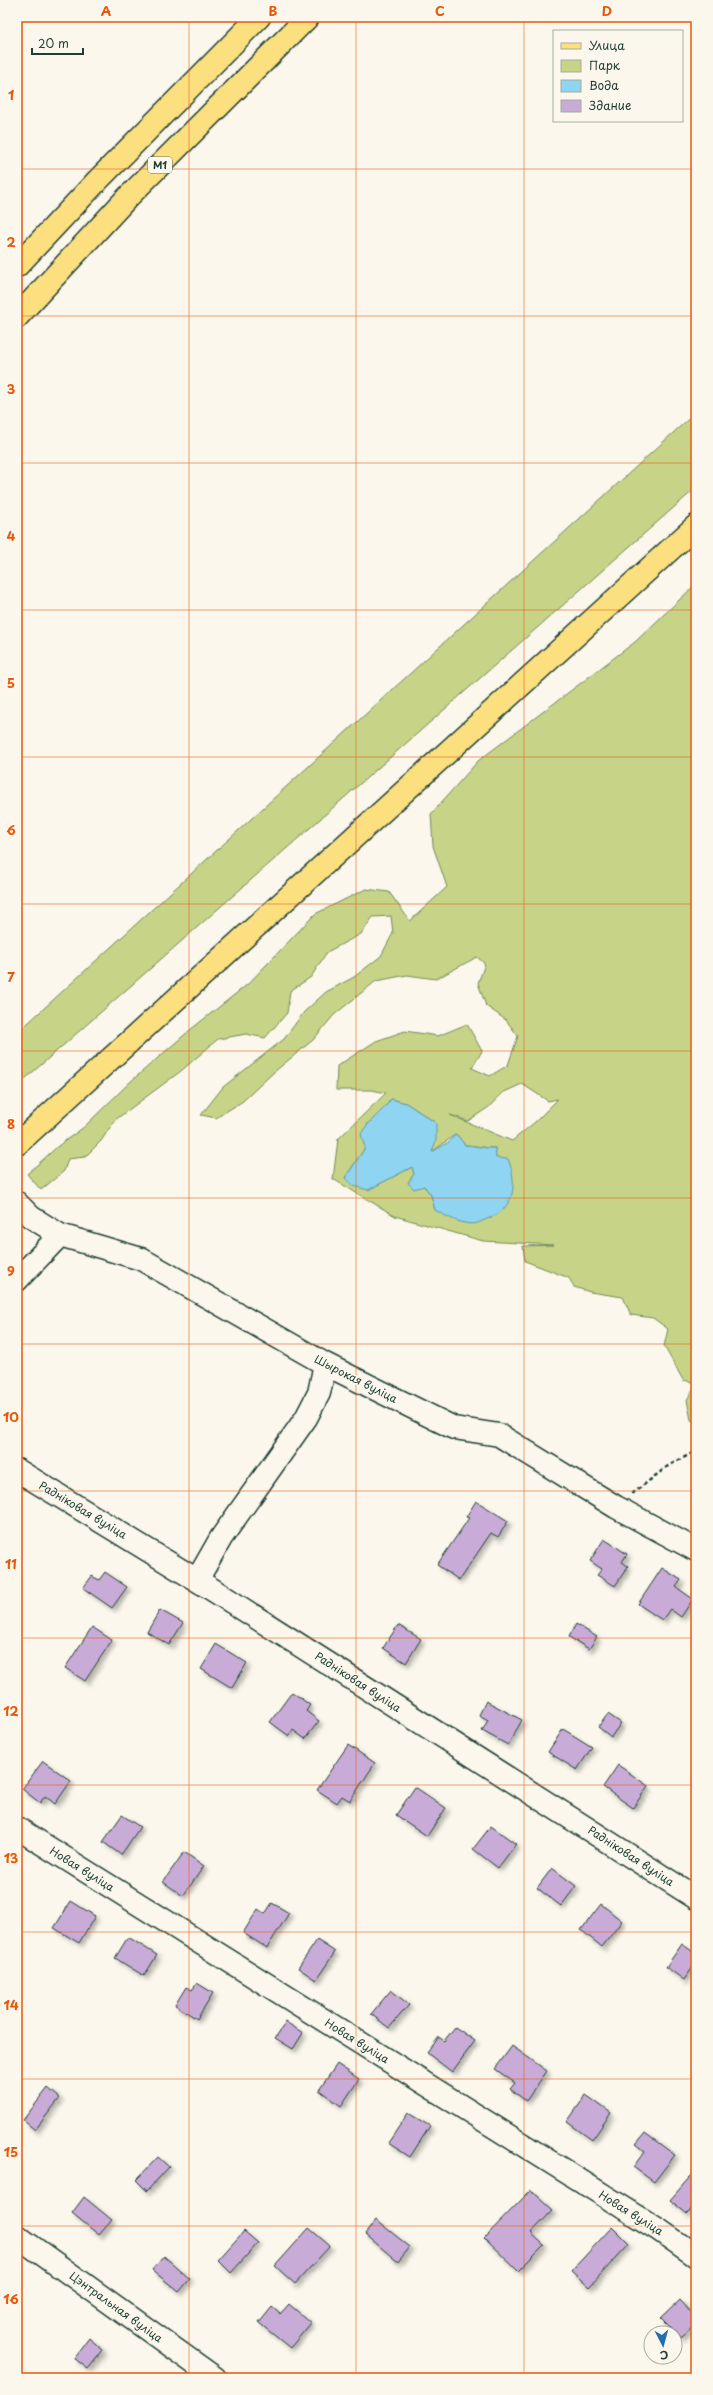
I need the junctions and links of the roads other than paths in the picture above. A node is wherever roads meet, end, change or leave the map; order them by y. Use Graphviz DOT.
graph roads {
  1 [pos="259,17"];
  2 [pos="308,17"];
  3 [pos="17,266"];
  4 [pos="17,317"];
  5 [pos="696,526"];
  6 [pos="17,1144"];
  7 [pos="17,1203"];
  8 [pos="60,1235"];
  9 [pos="17,1280"];
  10 [pos="325,1364"];
  11 [pos="17,1470"];
  12 [pos="696,1550"];
  13 [pos="197,1580"];
  14 [pos="17,1828"];
  15 [pos="696,1898"];
  16 [pos="17,2236"];
  17 [pos="696,2256"];
  18 [pos="215,2378"];
  1 -- 3 [label="main road"];
  2 -- 4 [label="main road, М1"];
  5 -- 6 [label="main road"];
  7 -- 8 [label="street, Шырокая вуліца"];
  8 -- 9 [label="street"];
  8 -- 10 [label="street, Шырокая вуліца"];
  10 -- 12 [label="street, Шырокая вуліца"];
  10 -- 13 [label="street"];
  11 -- 13 [label="street, Радніковая вуліца"];
  13 -- 15 [label="street, Радніковая вуліца"];
  14 -- 17 [label="street, Новая вуліца"];
  16 -- 18 [label="street, Цэнтральная вуліца"];
}
